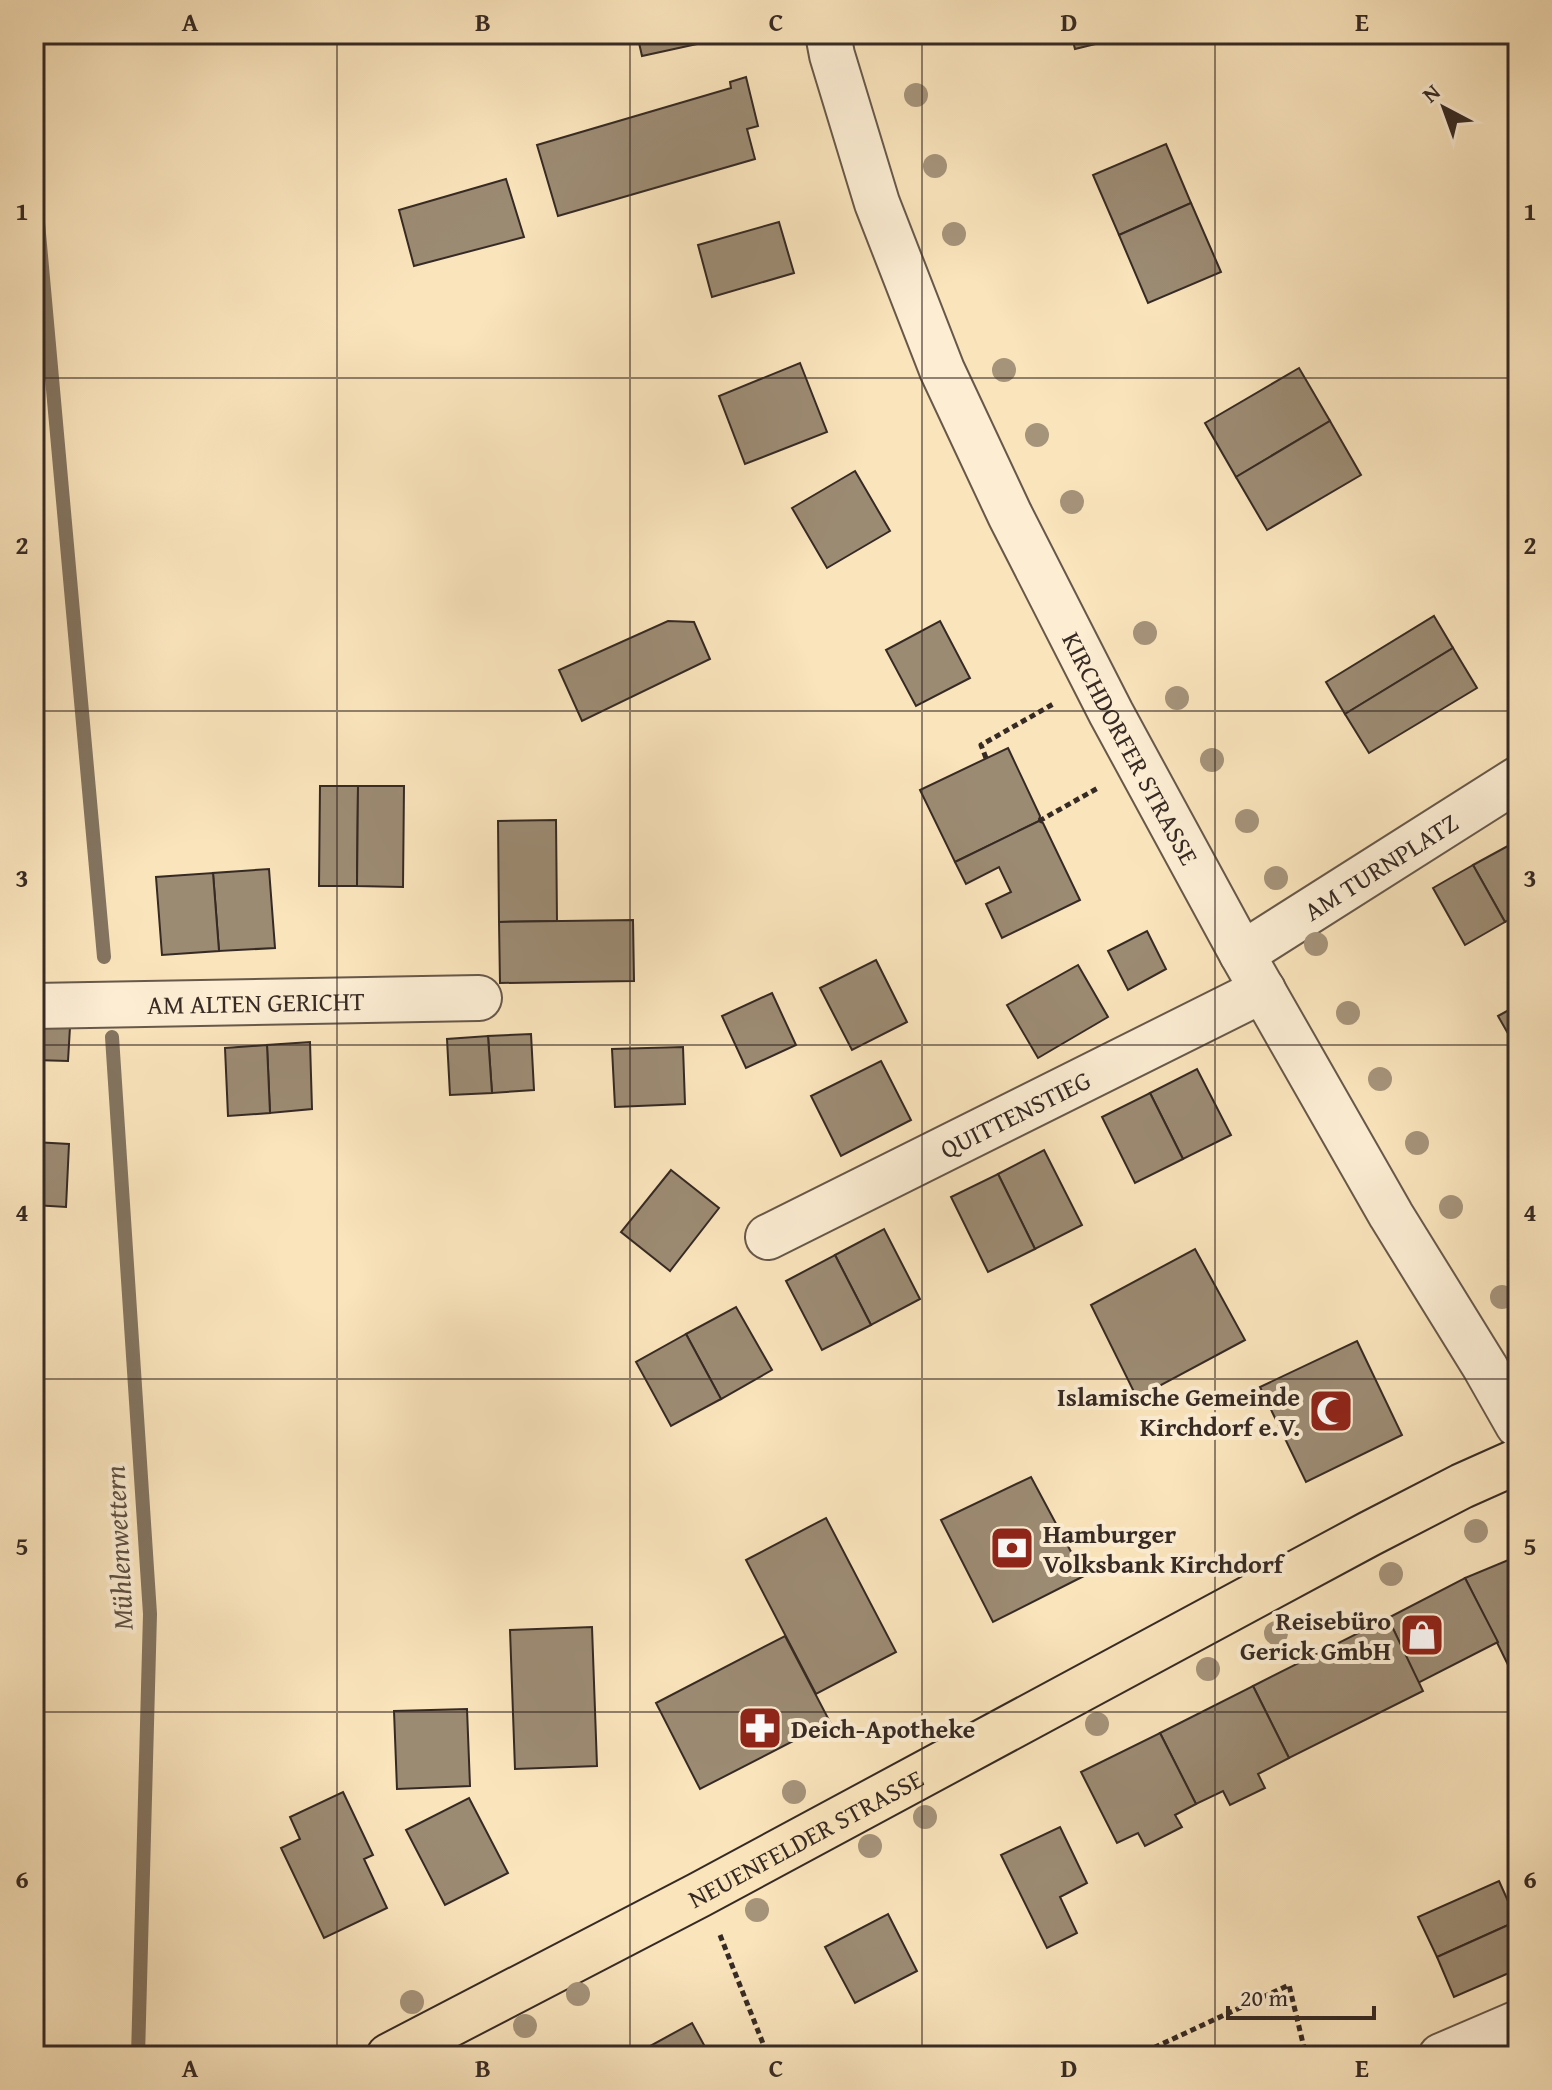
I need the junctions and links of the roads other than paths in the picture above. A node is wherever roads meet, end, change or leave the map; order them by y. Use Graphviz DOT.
graph roads {
  1 [pos="828,34"];
  2 [pos="1518,779"];
  3 [pos="1253,972"];
  4 [pos="479,998"];
  5 [pos="34,1006"];
  6 [pos="768,1237"];
  7 [pos="1518,1425"];
  8 [pos="1518,1461"];
  9 [pos="1518,2023"];
  10 [pos="389,2056"];
  11 [pos="1441,2056"];
  1 -- 3 [label="street, KIRCHDORFER STRASSE"];
  2 -- 3 [label="street, AM TURNPLATZ"];
  3 -- 6 [label="street, QUITTENSTIEG"];
  3 -- 7 [label="street, KIRCHDORFER STRASSE"];
  4 -- 5 [label="street, AM ALTEN GERICHT"];
  8 -- 10 [label="main road, NEUENFELDER STRASSE"];
  9 -- 11 [label="street"];
}
